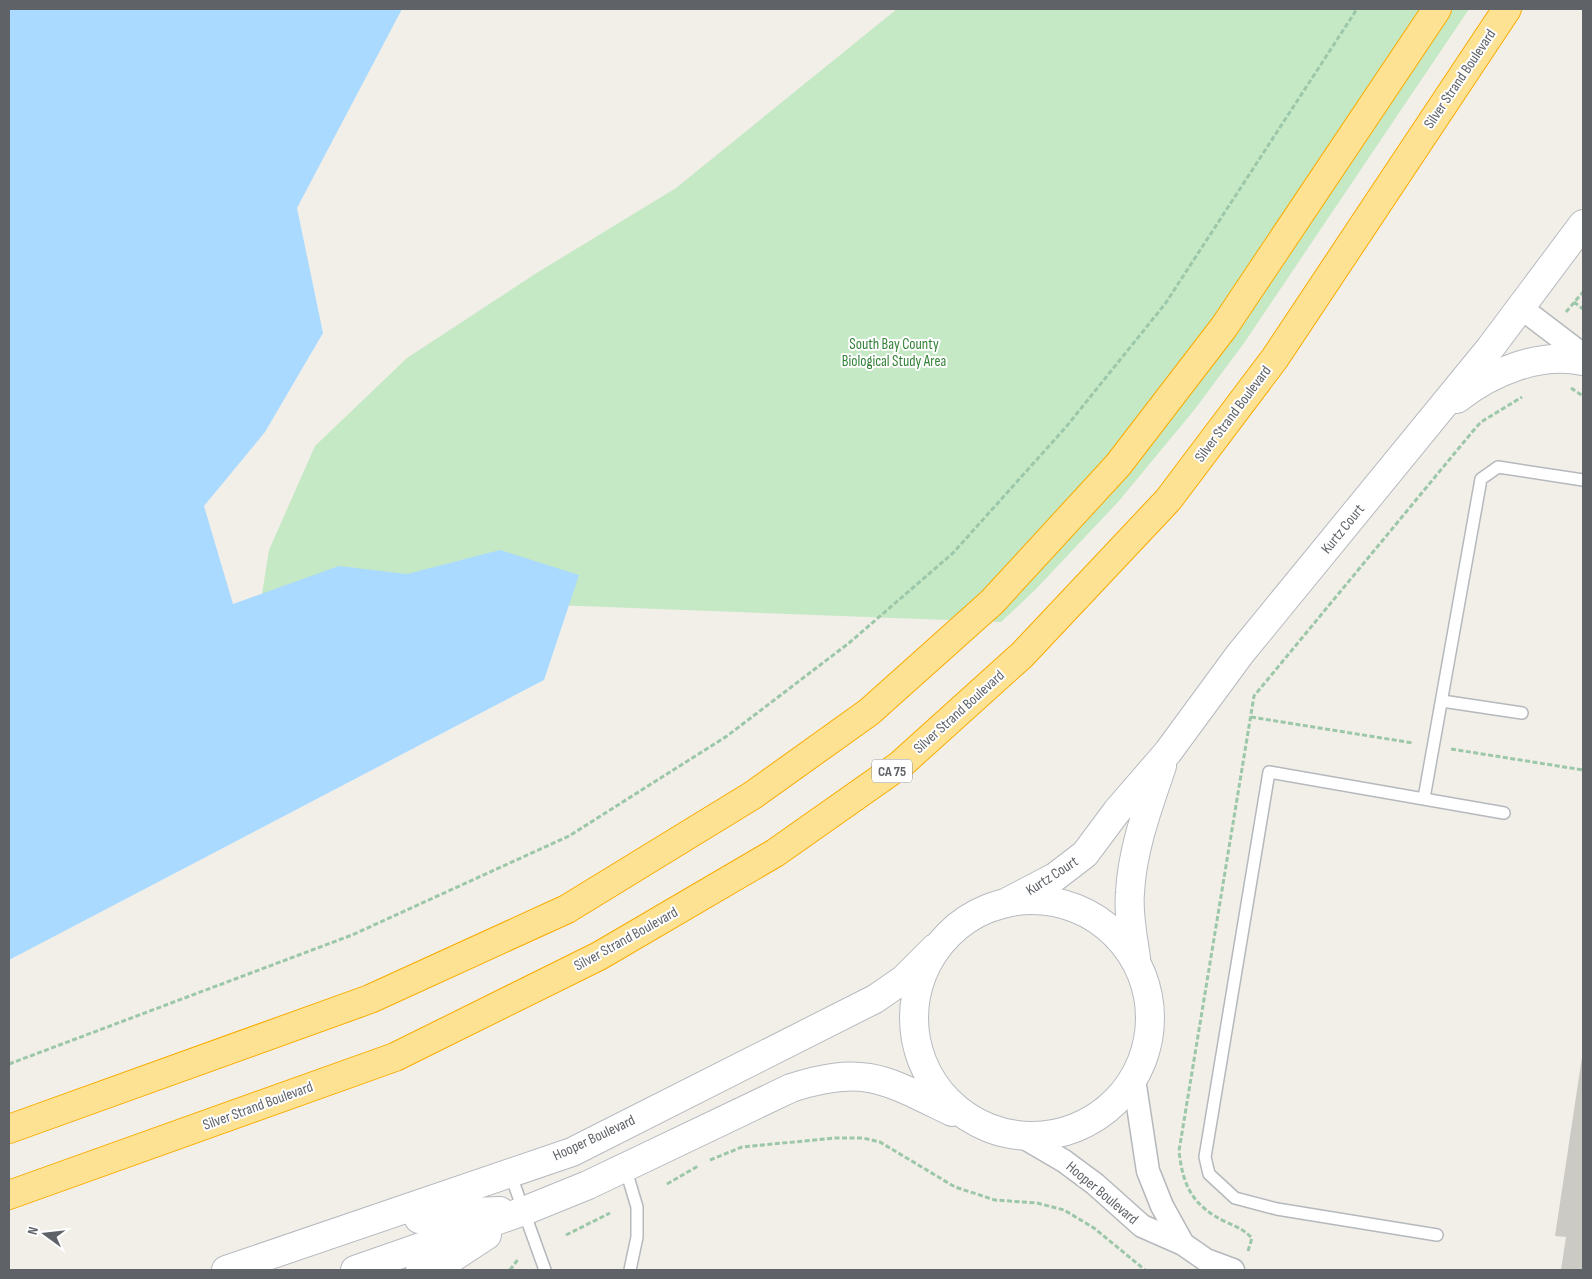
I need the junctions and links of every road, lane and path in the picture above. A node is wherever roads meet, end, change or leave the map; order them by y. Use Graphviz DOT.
graph roads {
  1 [pos="1356,9"];
  2 [pos="1437,9"];
  3 [pos="1507,9"];
  4 [pos="1583,224"];
  5 [pos="1574,302"];
  6 [pos="1520,307"];
  7 [pos="1583,309"];
  8 [pos="1583,355"];
  9 [pos="1583,361"];
  10 [pos="1402,456"];
  11 [pos="1583,480"];
  12 [pos="1442,701"];
  13 [pos="1522,713"];
  14 [pos="1168,752"];
  15 [pos="1424,798"];
  16 [pos="1504,813"];
  17 [pos="1009,900"];
  18 [pos="935,948"];
  19 [pos="1136,960"];
  20 [pos="9,1064"];
  21 [pos="1134,1079"];
  22 [pos="978,1124"];
  23 [pos="9,1129"];
  24 [pos="1022,1137"];
  25 [pos="709,1161"];
  26 [pos="701,1164"];
  27 [pos="625,1167"];
  28 [pos="510,1173"];
  29 [pos="667,1184"];
  30 [pos="9,1195"];
  31 [pos="524,1211"];
  32 [pos="610,1213"];
  33 [pos="1438,1234"];
  34 [pos="566,1235"];
  35 [pos="1183,1244"];
  36 [pos="519,1258"];
  37 [pos="241,1268"];
  38 [pos="279,1270"];
  39 [pos="355,1270"];
  40 [pos="420,1270"];
  41 [pos="510,1270"];
  42 [pos="545,1270"];
  43 [pos="630,1270"];
  44 [pos="1145,1270"];
  45 [pos="1232,1270"];
  1 -- 20 [label="path"];
  2 -- 23 [label="highway"];
  3 -- 30 [label="highway, Silver Strand Boulevard / CA 75"];
  4 -- 6 [label="street, Kurtz Court"];
  5 -- 7 [label="path"];
  6 -- 8 [label="street"];
  6 -- 10 [label="street, Kurtz Court"];
  9 -- 10 [label="street"];
  10 -- 14 [label="street, Kurtz Court"];
  11 -- 12 [label="lane"];
  12 -- 13 [label="lane"];
  12 -- 15 [label="lane"];
  14 -- 17 [label="street, Kurtz Court"];
  14 -- 19 [label="street, Kurtz Court"];
  15 -- 16 [label="lane"];
  15 -- 33 [label="lane"];
  17 -- 18 [label="street, Hooper Boulevard"];
  17 -- 19 [label="street"];
  18 -- 22 [label="street"];
  18 -- 28 [label="street, Hooper Boulevard"];
  19 -- 21 [label="street"];
  21 -- 24 [label="street"];
  21 -- 35 [label="street, Hooper Boulevard"];
  22 -- 24 [label="street"];
  22 -- 27 [label="street"];
  24 -- 35 [label="street, Hooper Boulevard"];
  25 -- 44 [label="path"];
  26 -- 29 [label="path"];
  27 -- 31 [label="street"];
  27 -- 43 [label="lane"];
  28 -- 31 [label="lane"];
  28 -- 37 [label="street, Hooper Boulevard"];
  31 -- 38 [label="street"];
  31 -- 39 [label="street"];
  31 -- 40 [label="street"];
  31 -- 42 [label="lane"];
  32 -- 34 [label="path"];
  35 -- 45 [label="street, Hooper Boulevard"];
  36 -- 41 [label="path"];
}
